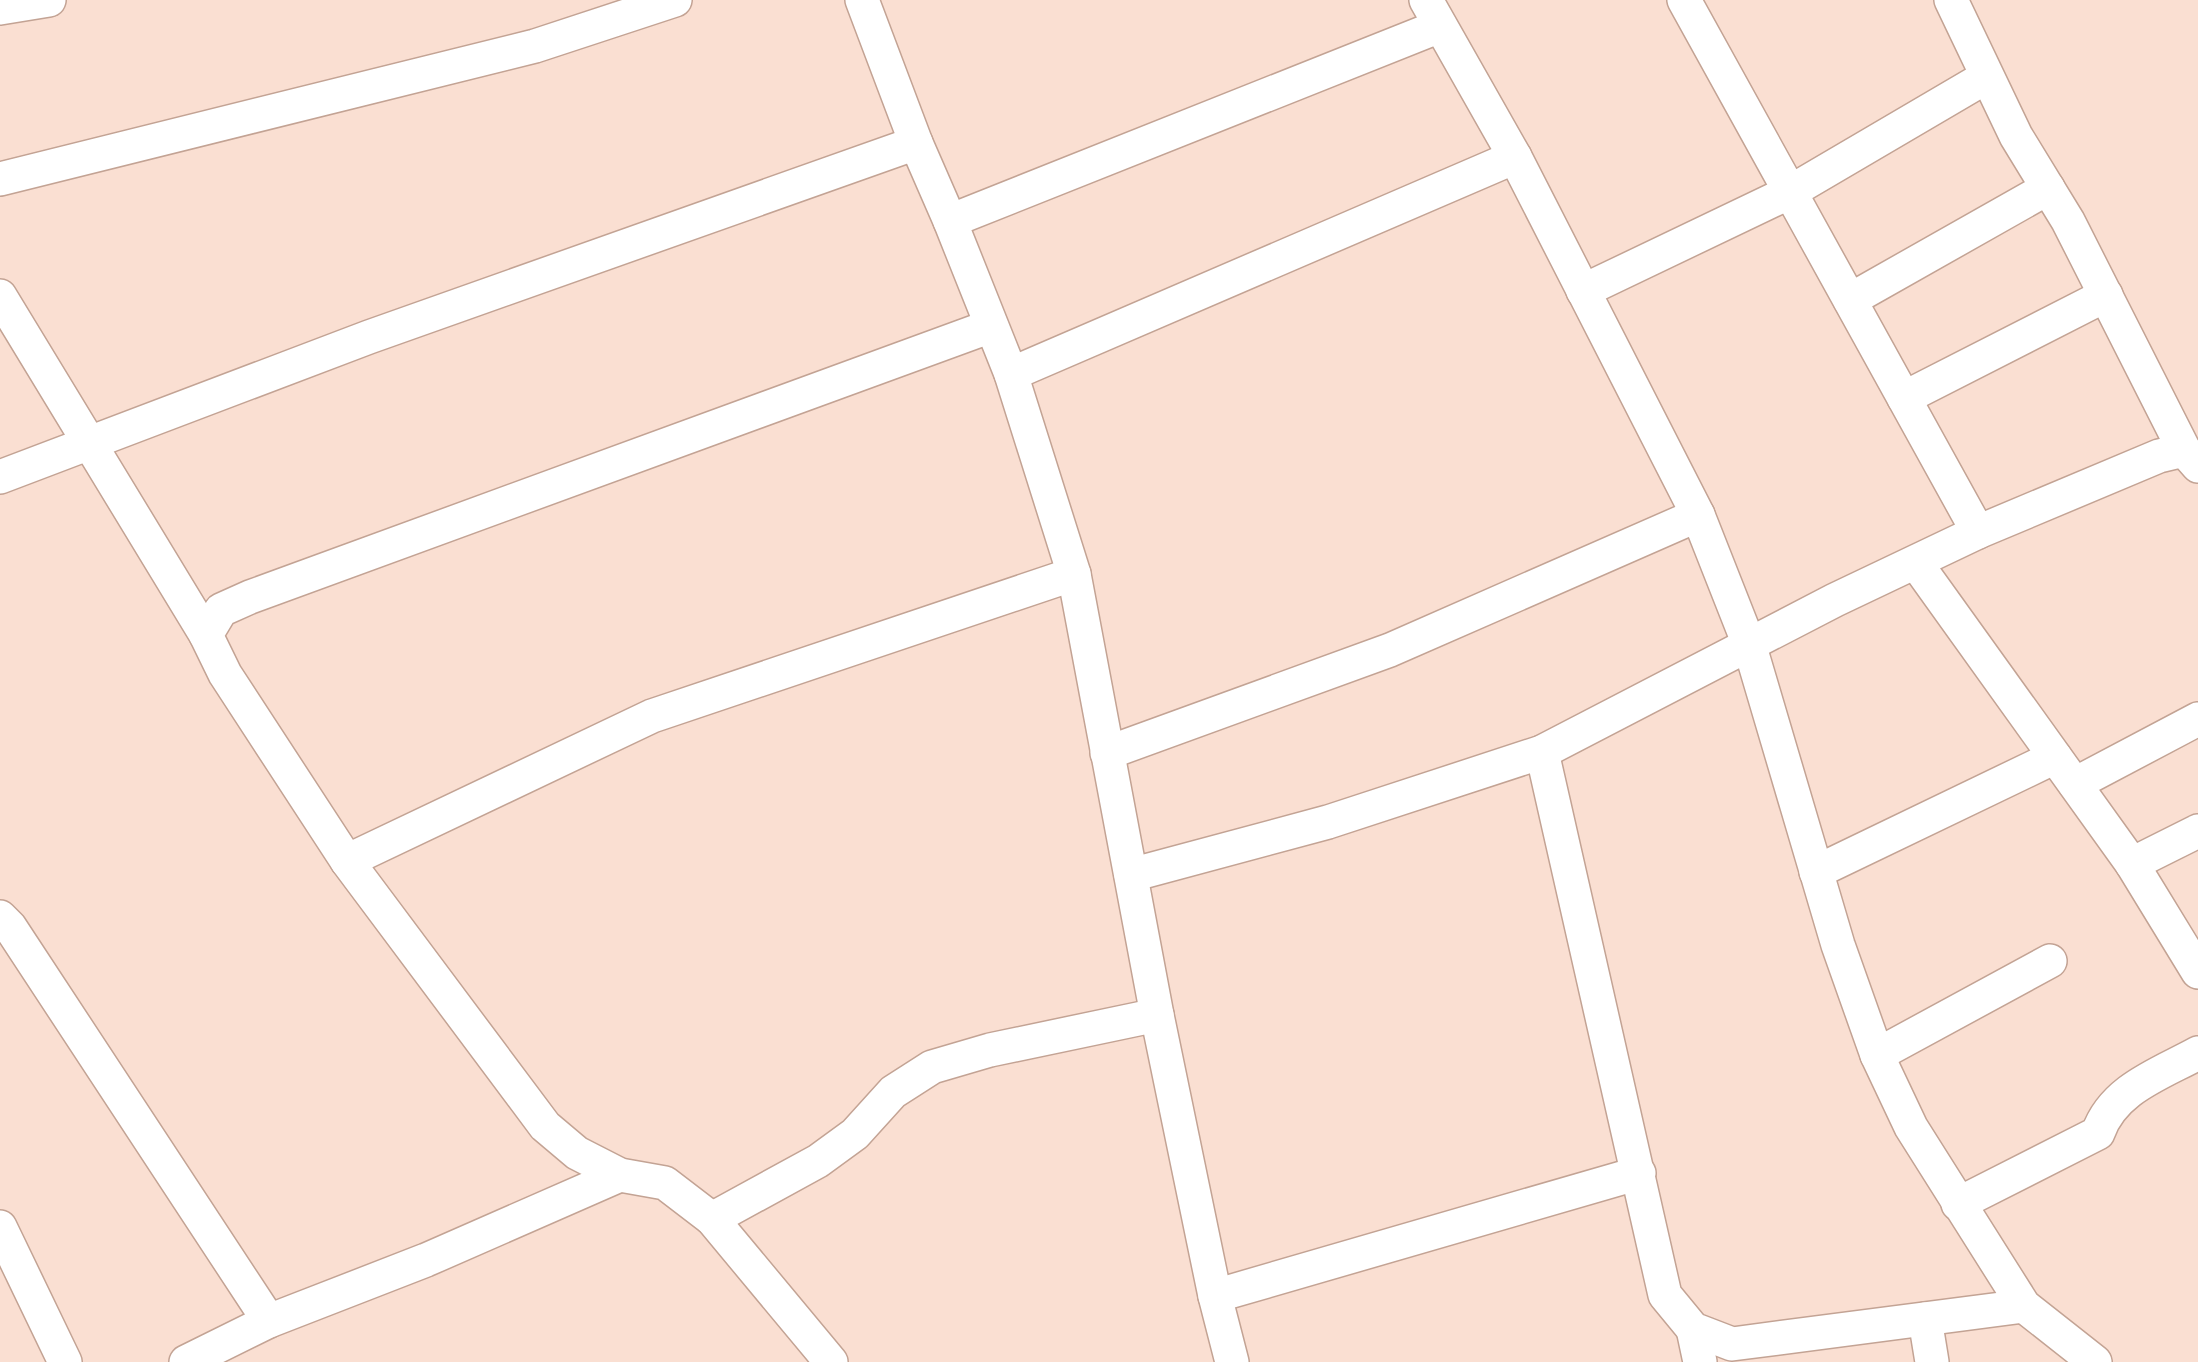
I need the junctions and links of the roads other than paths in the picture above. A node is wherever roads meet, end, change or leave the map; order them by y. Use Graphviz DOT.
graph roads {
  1 [pos="49,0"];
  2 [pos="675,0"];
  3 [pos="862,0"];
  4 [pos="1684,0"];
  5 [pos="1951,0"];
  6 [pos="0,8"];
  7 [pos="1433,13"];
  8 [pos="1986,77"];
  9 [pos="916,143"];
  10 [pos="1515,158"];
  11 [pos="0,179"];
  12 [pos="2048,188"];
  13 [pos="1790,192"];
  14 [pos="950,220"];
  15 [pos="1584,291"];
  16 [pos="0,296"];
  17 [pos="2106,296"];
  18 [pos="1850,300"];
  19 [pos="991,326"];
  20 [pos="1011,374"];
  21 [pos="1904,398"];
  22 [pos="88,444"];
  23 [pos="2191,458"];
  24 [pos="0,477"];
  25 [pos="1698,515"];
  26 [pos="1978,532"];
  27 [pos="1916,563"];
  28 [pos="1074,574"];
  29 [pos="206,635"];
  30 [pos="1750,647"];
  31 [pos="2198,719"];
  32 [pos="1542,752"];
  33 [pos="1107,753"];
  34 [pos="2055,757"];
  35 [pos="2075,784"];
  36 [pos="2198,831"];
  37 [pos="347,861"];
  38 [pos="2132,864"];
  39 [pos="1816,872"];
  40 [pos="1131,875"];
  41 [pos="0,916"];
  42 [pos="2187,931"];
  43 [pos="2050,961"];
  44 [pos="2198,972"];
  45 [pos="1157,1015"];
  46 [pos="2198,1053"];
  47 [pos="1877,1055"];
  48 [pos="1639,1173"];
  49 [pos="620,1174"];
  50 [pos="1958,1204"];
  51 [pos="712,1219"];
  52 [pos="0,1227"];
  53 [pos="1215,1296"];
  54 [pos="2024,1306"];
  55 [pos="1925,1319"];
  56 [pos="269,1321"];
  57 [pos="1693,1329"];
  58 [pos="65,1362"];
  59 [pos="186,1362"];
  60 [pos="831,1362"];
  61 [pos="1232,1362"];
  62 [pos="1700,1362"];
  63 [pos="1932,1362"];
  64 [pos="2095,1362"];
  1 -- 6 [label="street"];
  2 -- 11 [label="street"];
  3 -- 9 [label="street"];
  4 -- 13 [label="street"];
  5 -- 8 [label="street"];
  7 -- 10 [label="street"];
  7 -- 14 [label="street"];
  8 -- 12 [label="street"];
  8 -- 13 [label="street"];
  9 -- 14 [label="street"];
  9 -- 22 [label="street"];
  10 -- 15 [label="street"];
  10 -- 20 [label="street"];
  12 -- 17 [label="street"];
  12 -- 18 [label="street"];
  13 -- 15 [label="street"];
  13 -- 18 [label="street"];
  14 -- 19 [label="street"];
  15 -- 25 [label="street"];
  16 -- 22 [label="street"];
  17 -- 21 [label="street"];
  17 -- 23 [label="street"];
  18 -- 21 [label="street"];
  19 -- 20 [label="street"];
  19 -- 29 [label="street"];
  20 -- 28 [label="street"];
  21 -- 26 [label="street"];
  22 -- 24 [label="street"];
  22 -- 29 [label="street"];
  23 -- 26 [label="street"];
  25 -- 30 [label="street"];
  25 -- 33 [label="street"];
  26 -- 27 [label="street"];
  27 -- 30 [label="street"];
  27 -- 34 [label="street"];
  28 -- 33 [label="street"];
  28 -- 37 [label="street"];
  29 -- 37 [label="street"];
  30 -- 32 [label="street"];
  30 -- 39 [label="street"];
  31 -- 35 [label="street"];
  32 -- 40 [label="street"];
  32 -- 48 [label="street"];
  33 -- 40 [label="street"];
  34 -- 35 [label="street"];
  34 -- 39 [label="street"];
  35 -- 38 [label="street"];
  36 -- 38 [label="street"];
  37 -- 49 [label="street"];
  38 -- 42 [label="street"];
  39 -- 47 [label="street"];
  40 -- 45 [label="street"];
  41 -- 56 [label="street"];
  42 -- 44 [label="street"];
  43 -- 47 [label="street"];
  45 -- 51 [label="street"];
  45 -- 53 [label="street"];
  46 -- 50 [label="street"];
  47 -- 50 [label="street"];
  48 -- 53 [label="street"];
  48 -- 57 [label="street"];
  49 -- 51 [label="street"];
  49 -- 56 [label="street"];
  50 -- 54 [label="street"];
  51 -- 60 [label="street"];
  52 -- 58 [label="street"];
  53 -- 61 [label="street"];
  54 -- 55 [label="street"];
  54 -- 64 [label="street"];
  55 -- 57 [label="street"];
  55 -- 63 [label="street"];
  56 -- 59 [label="street"];
  57 -- 62 [label="street"];
}
